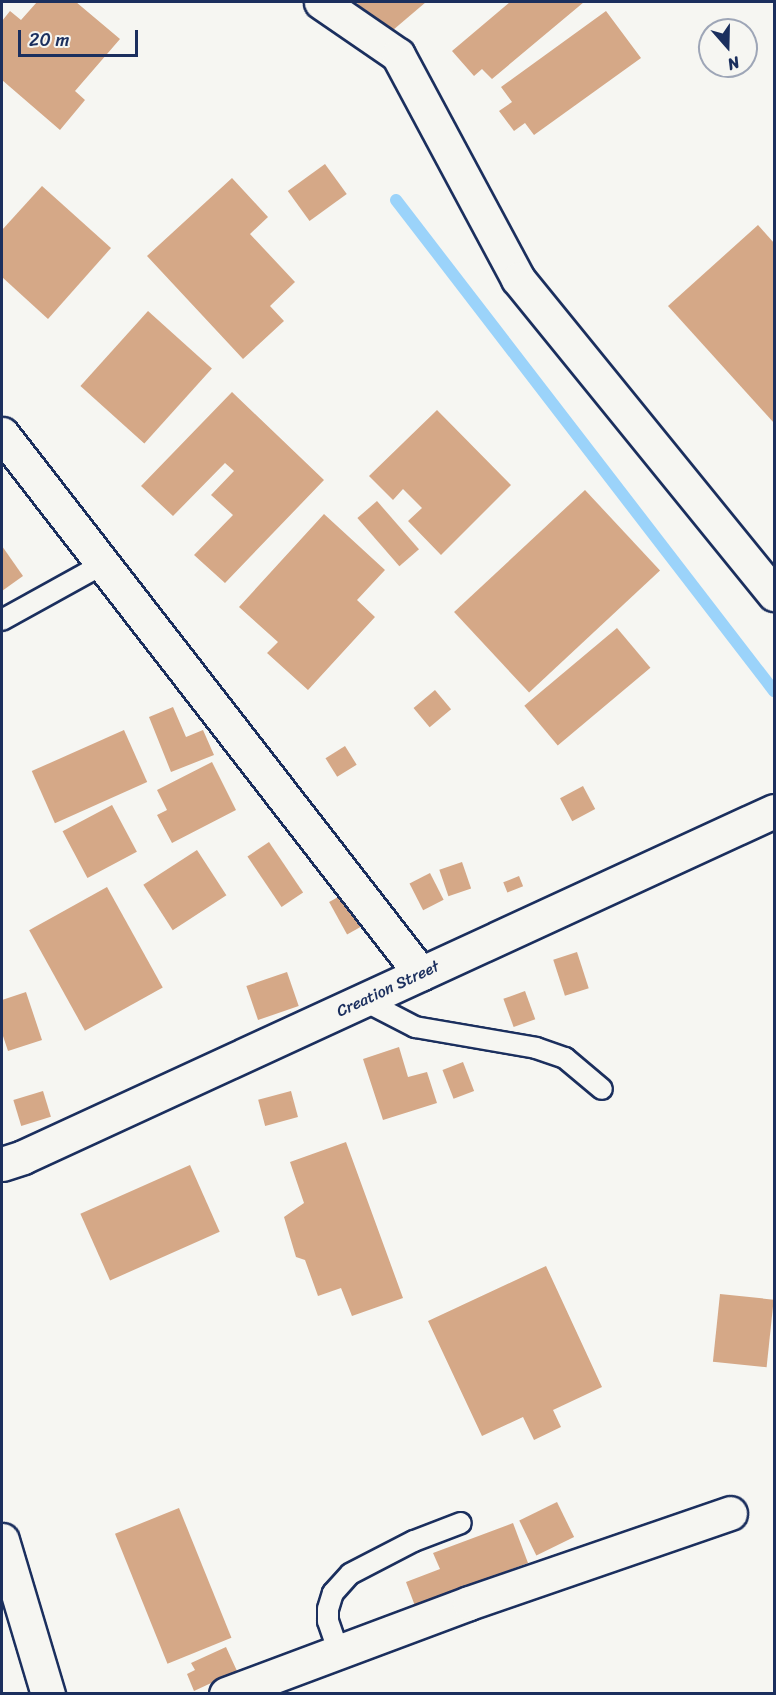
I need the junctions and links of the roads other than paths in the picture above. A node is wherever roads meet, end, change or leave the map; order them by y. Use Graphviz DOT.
graph roads {
  1 [pos="321,2"];
  2 [pos="2,434"];
  3 [pos="103,564"];
  4 [pos="774,594"];
  5 [pos="2,620"];
  6 [pos="774,811"];
  7 [pos="422,974"];
  8 [pos="363,1000"];
  9 [pos="602,1089"];
  10 [pos="2,1164"];
  11 [pos="730,1513"];
  12 [pos="461,1523"];
  13 [pos="2,1540"];
  14 [pos="338,1650"];
  15 [pos="48,1694"];
  16 [pos="226,1694"];
  1 -- 4 [label="street"];
  2 -- 3 [label="street"];
  3 -- 5 [label="lane"];
  3 -- 7 [label="street"];
  6 -- 7 [label="street, Creation Street"];
  7 -- 8 [label="street, Creation Street"];
  8 -- 9 [label="lane"];
  8 -- 10 [label="street, Creation Street"];
  11 -- 14 [label="street"];
  12 -- 14 [label="lane"];
  13 -- 15 [label="street"];
  14 -- 16 [label="street"];
}
